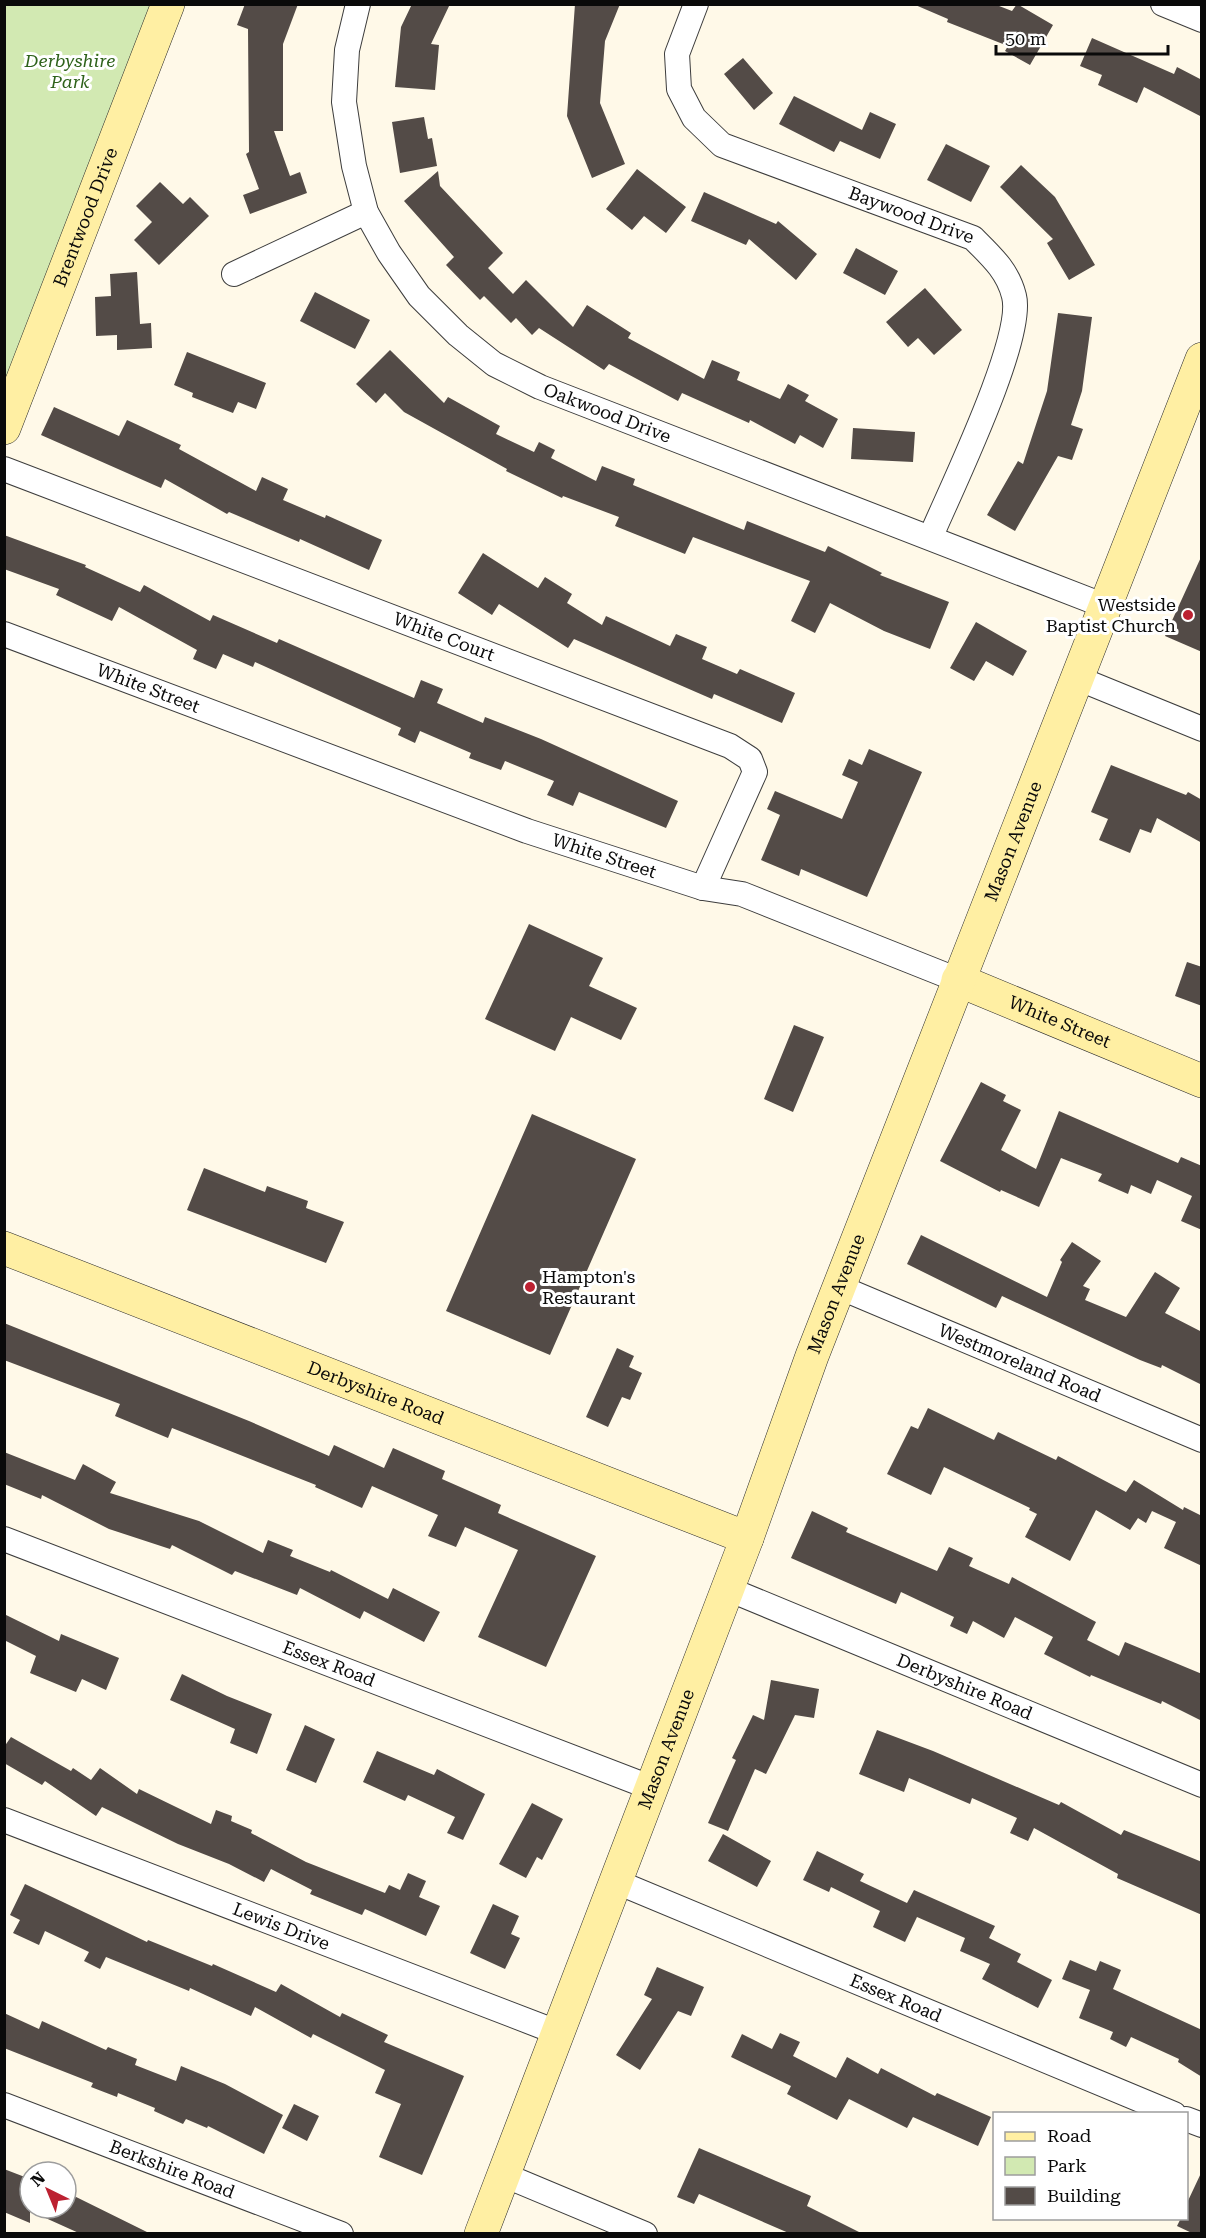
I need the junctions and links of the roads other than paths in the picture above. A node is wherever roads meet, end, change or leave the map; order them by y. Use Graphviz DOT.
graph roads {
  1 [pos="168,4"];
  2 [pos="358,4"];
  3 [pos="696,4"];
  4 [pos="1163,4"];
  5 [pos="1202,20"];
  6 [pos="366,212"];
  7 [pos="234,274"];
  8 [pos="1202,359"];
  9 [pos="1191,414"];
  10 [pos="4,428"];
  11 [pos="4,469"];
  12 [pos="931,536"];
  13 [pos="1105,606"];
  14 [pos="4,634"];
  15 [pos="1077,678"];
  16 [pos="1202,729"];
  17 [pos="703,888"];
  18 [pos="958,980"];
  19 [pos="1202,1082"];
  20 [pos="4,1248"];
  21 [pos="839,1287"];
  22 [pos="1202,1440"];
  23 [pos="747,1538"];
  24 [pos="4,1539"];
  25 [pos="728,1589"];
  26 [pos="1202,1785"];
  27 [pos="652,1788"];
  28 [pos="4,1820"];
  29 [pos="617,1882"];
  30 [pos="559,2033"];
  31 [pos="4,2105"];
  32 [pos="1169,2112"];
  33 [pos="504,2175"];
  34 [pos="341,2234"];
  35 [pos="481,2234"];
  36 [pos="645,2234"];
  1 -- 10 [label="main road, Brentwood Drive"];
  2 -- 6 [label="street, Oakwood Drive"];
  3 -- 12 [label="street, Baywood Drive"];
  4 -- 5 [label="street"];
  6 -- 7 [label="street"];
  6 -- 12 [label="street, Oakwood Drive"];
  8 -- 9 [label="main road, Mason Avenue"];
  9 -- 13 [label="main road, Mason Avenue"];
  11 -- 17 [label="street, White Court"];
  12 -- 13 [label="street, Oakwood Drive"];
  13 -- 15 [label="main road, Mason Avenue"];
  14 -- 17 [label="street, White Street"];
  15 -- 16 [label="street"];
  15 -- 18 [label="main road, Mason Avenue"];
  17 -- 18 [label="street, White Street"];
  18 -- 19 [label="main road, White Street"];
  18 -- 21 [label="main road, Mason Avenue"];
  20 -- 23 [label="main road, Derbyshire Road"];
  21 -- 22 [label="street, Westmoreland Road"];
  21 -- 23 [label="main road, Mason Avenue"];
  23 -- 25 [label="main road, Mason Avenue"];
  24 -- 27 [label="street, Essex Road"];
  25 -- 26 [label="street, Derbyshire Road"];
  25 -- 27 [label="main road, Mason Avenue"];
  27 -- 29 [label="main road, Mason Avenue"];
  28 -- 30 [label="street, Lewis Drive"];
  29 -- 30 [label="main road, Mason Avenue"];
  29 -- 32 [label="street, Essex Road"];
  30 -- 33 [label="main road, Mason Avenue"];
  31 -- 34 [label="street, Berkshire Road"];
  33 -- 35 [label="main road, Mason Avenue"];
  33 -- 36 [label="street"];
}
